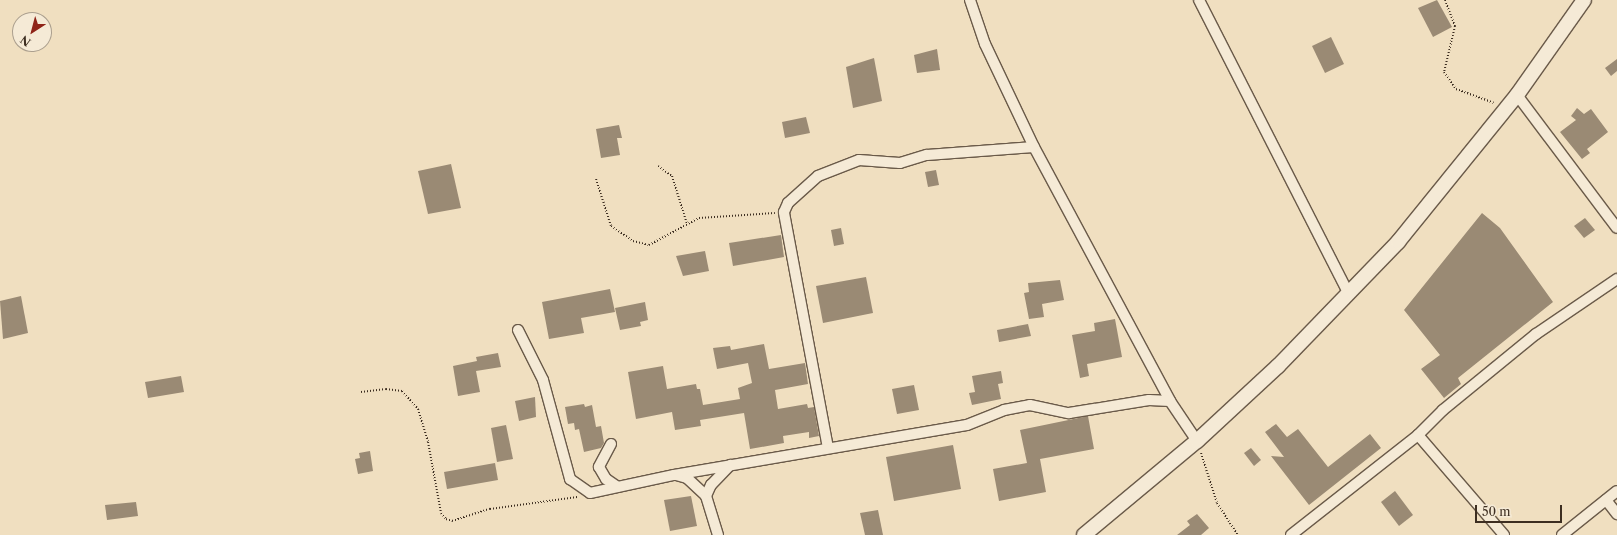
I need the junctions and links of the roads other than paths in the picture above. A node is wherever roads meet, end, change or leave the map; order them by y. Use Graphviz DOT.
graph roads {
  1 [pos="970,0"];
  2 [pos="1199,0"];
  3 [pos="1584,0"];
  4 [pos="1517,95"];
  5 [pos="1034,147"];
  6 [pos="1617,228"];
  7 [pos="1617,279"];
  8 [pos="1349,294"];
  9 [pos="518,330"];
  10 [pos="1170,401"];
  11 [pos="1418,435"];
  12 [pos="1197,441"];
  13 [pos="611,444"];
  14 [pos="828,448"];
  15 [pos="730,465"];
  16 [pos="674,475"];
  17 [pos="618,488"];
  18 [pos="1617,492"];
  19 [pos="706,496"];
  20 [pos="1606,500"];
  21 [pos="1617,514"];
  22 [pos="718,535"];
  23 [pos="1084,535"];
  24 [pos="1291,535"];
  25 [pos="1504,535"];
  26 [pos="1562,535"];
  1 -- 5 [label="street"];
  2 -- 8 [label="street"];
  3 -- 4 [label="main road"];
  4 -- 6 [label="street"];
  4 -- 8 [label="main road"];
  5 -- 10 [label="street"];
  5 -- 14 [label="street"];
  7 -- 11 [label="street"];
  8 -- 12 [label="main road"];
  9 -- 17 [label="street"];
  10 -- 12 [label="street"];
  10 -- 14 [label="street"];
  11 -- 24 [label="street"];
  11 -- 25 [label="street"];
  12 -- 23 [label="main road"];
  13 -- 17 [label="street"];
  14 -- 15 [label="street"];
  15 -- 16 [label="street"];
  15 -- 19 [label="street"];
  16 -- 17 [label="street"];
  16 -- 19 [label="street"];
  18 -- 20 [label="street"];
  19 -- 22 [label="street"];
  20 -- 21 [label="street"];
  20 -- 26 [label="street"];
}
